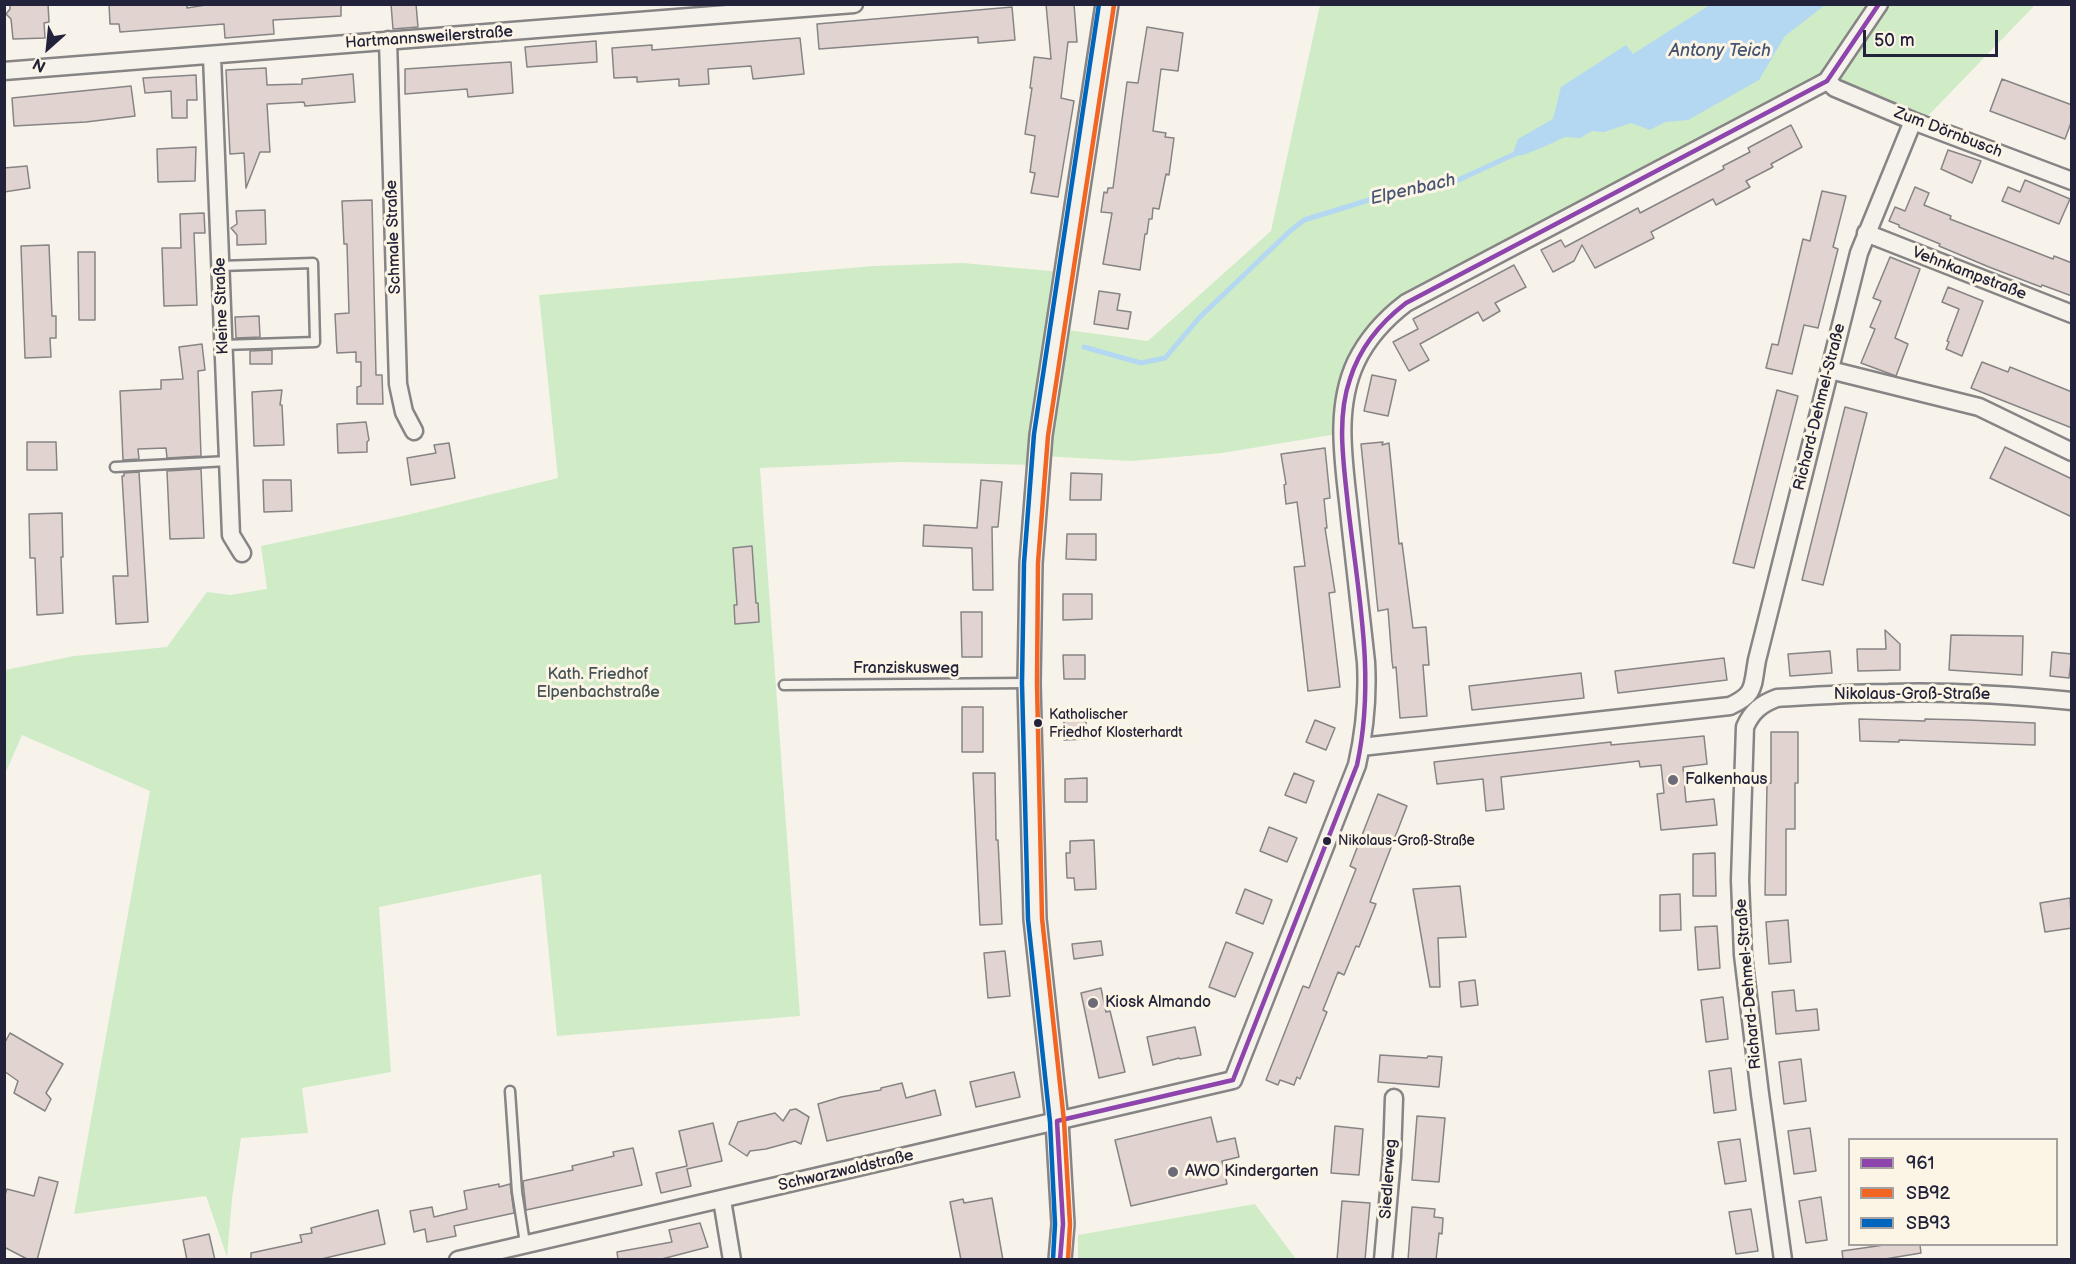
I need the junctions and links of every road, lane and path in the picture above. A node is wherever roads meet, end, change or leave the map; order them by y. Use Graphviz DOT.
graph roads {
  1 [pos="854,4"];
  2 [pos="1107,4"];
  3 [pos="1879,4"];
  4 [pos="388,40"];
  5 [pos="212,56"];
  6 [pos="4,71"];
  7 [pos="1827,81"];
  8 [pos="1913,121"];
  9 [pos="2072,181"];
  10 [pos="1866,233"];
  11 [pos="220,266"];
  12 [pos="2072,314"];
  13 [pos="223,345"];
  14 [pos="1830,370"];
  15 [pos="414,431"];
  16 [pos="2072,453"];
  17 [pos="228,461"];
  18 [pos="115,467"];
  19 [pos="242,553"];
  20 [pos="1029,683"];
  21 [pos="784,685"];
  22 [pos="2072,702"];
  23 [pos="1751,704"];
  24 [pos="1361,747"];
  25 [pos="510,1091"];
  26 [pos="1394,1098"];
  27 [pos="1057,1121"];
  28 [pos="722,1200"];
  29 [pos="525,1243"];
  30 [pos="458,1260"];
  31 [pos="732,1260"];
  32 [pos="1060,1260"];
  33 [pos="1383,1260"];
  34 [pos="1784,1260"];
  1 -- 4 [label="street, Hartmannsweilerstraße"];
  2 -- 20 [label="street"];
  3 -- 7 [label="street"];
  4 -- 5 [label="street, Hartmannsweilerstraße"];
  4 -- 15 [label="street, Schmale Straße"];
  5 -- 6 [label="street, Hartmannsweilerstraße"];
  5 -- 11 [label="street, Kleine Straße"];
  7 -- 8 [label="street, Zum Dörnbusch"];
  7 -- 24 [label="street"];
  8 -- 9 [label="street, Zum Dörnbusch"];
  8 -- 10 [label="street, Richard-Dehmel-Straße"];
  10 -- 12 [label="street, Vehnkampstraße"];
  10 -- 14 [label="street, Richard-Dehmel-Straße"];
  11 -- 13 [label="street, Kleine Straße"];
  11 -- 13 [label="lane"];
  13 -- 17 [label="street, Kleine Straße"];
  14 -- 16 [label="street"];
  14 -- 23 [label="street, Richard-Dehmel-Straße"];
  17 -- 18 [label="lane"];
  17 -- 19 [label="street, Kleine Straße"];
  20 -- 21 [label="lane, Franziskusweg"];
  20 -- 27 [label="street"];
  22 -- 23 [label="street, Nikolaus-Groß-Straße"];
  23 -- 24 [label="street, Nikolaus-Groß-Straße"];
  23 -- 34 [label="street, Richard-Dehmel-Straße"];
  24 -- 27 [label="street, Schwarzwaldstraße"];
  25 -- 29 [label="lane"];
  26 -- 33 [label="street, Siedlerweg"];
  27 -- 28 [label="street, Schwarzwaldstraße"];
  27 -- 32 [label="street"];
  28 -- 29 [label="street, Schwarzwaldstraße"];
  28 -- 31 [label="street"];
  29 -- 30 [label="street, Schwarzwaldstraße"];
}
